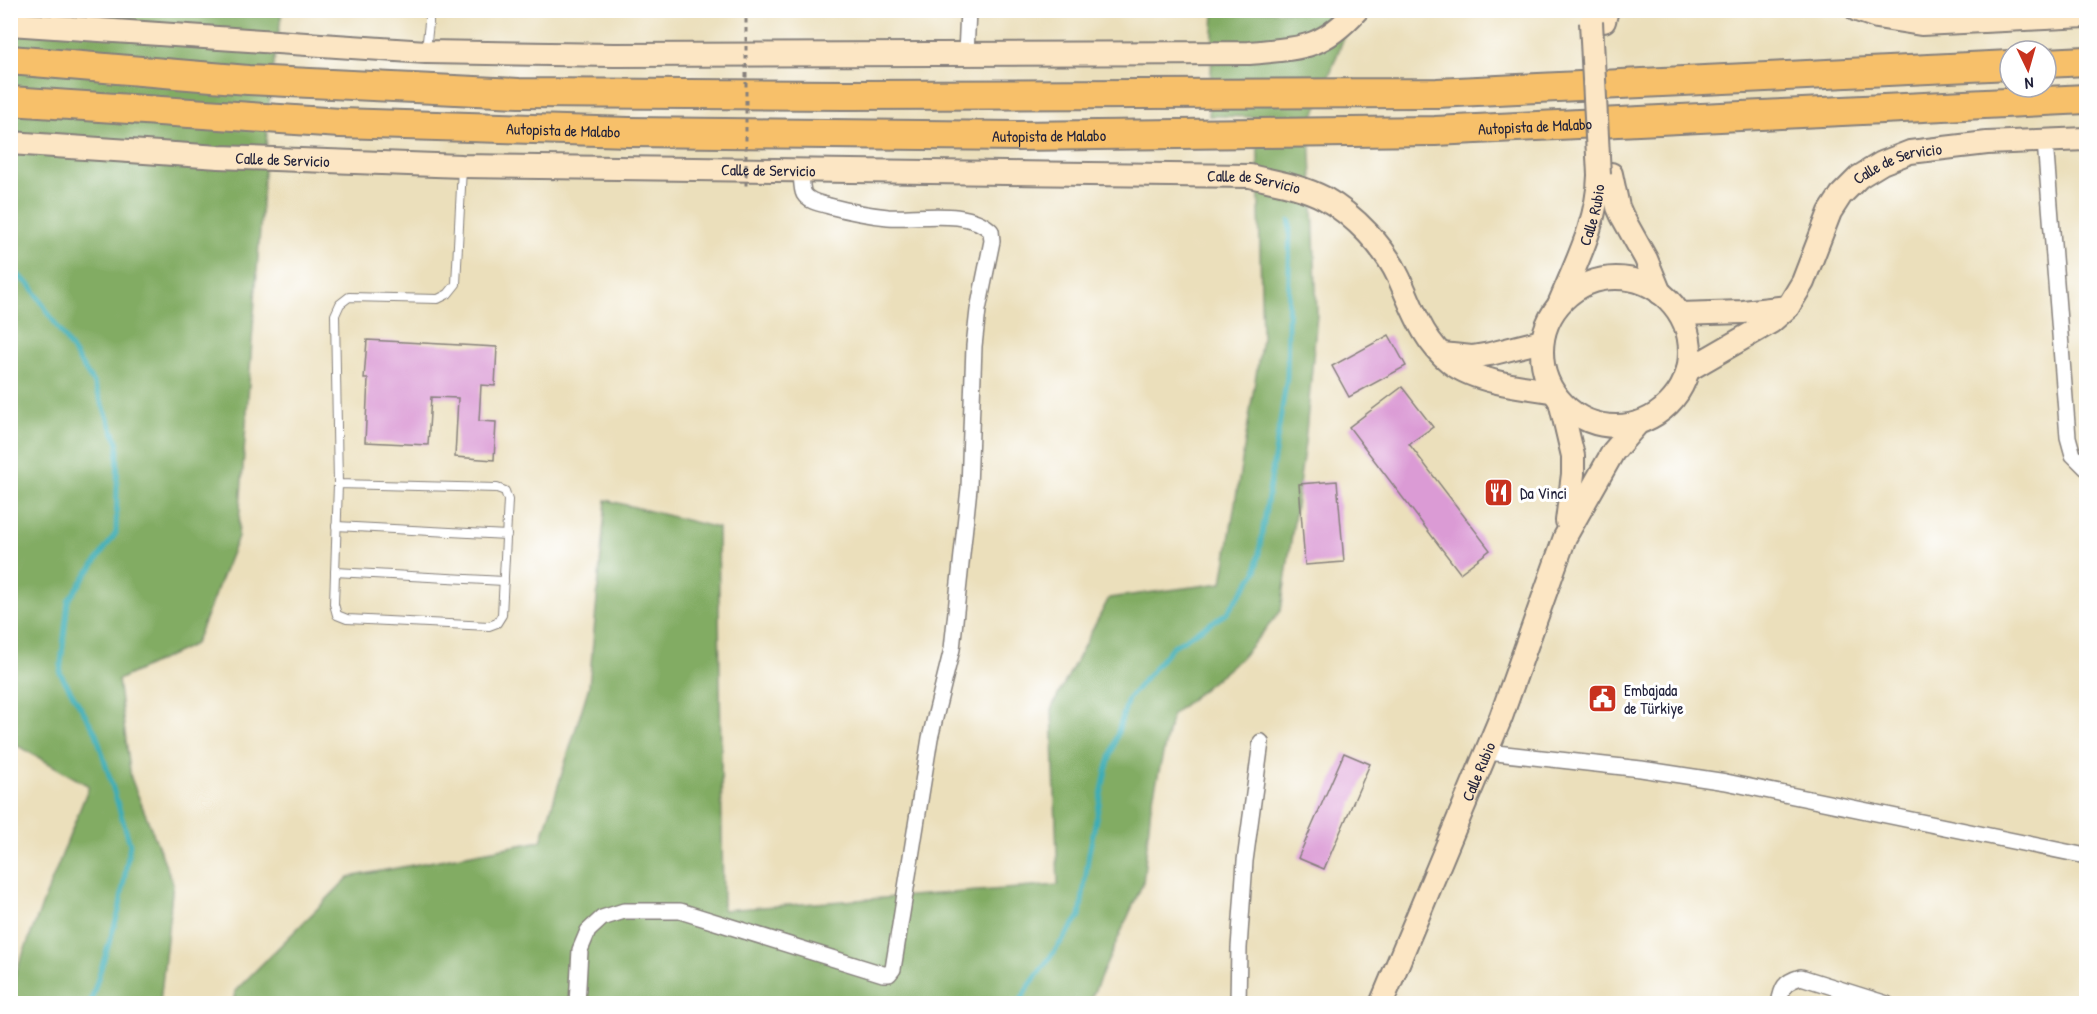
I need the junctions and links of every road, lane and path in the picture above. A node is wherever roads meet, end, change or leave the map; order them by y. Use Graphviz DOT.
graph roads {
  1 [pos="429,10"];
  2 [pos="746,10"];
  3 [pos="968,10"];
  4 [pos="1358,10"];
  5 [pos="1857,10"];
  6 [pos="1598,16"];
  7 [pos="2086,16"];
  8 [pos="10,24"];
  9 [pos="426,52"];
  10 [pos="966,54"];
  11 [pos="10,60"];
  12 [pos="2086,61"];
  13 [pos="2058,62"];
  14 [pos="1998,66"];
  15 [pos="2086,99"];
  16 [pos="10,101"];
  17 [pos="2086,139"];
  18 [pos="2045,141"];
  19 [pos="10,143"];
  20 [pos="462,166"];
  21 [pos="801,171"];
  22 [pos="1605,175"];
  23 [pos="746,190"];
  24 [pos="1660,293"];
  25 [pos="1558,306"];
  26 [pos="1788,307"];
  27 [pos="1680,314"];
  28 [pos="1542,341"];
  29 [pos="1441,354"];
  30 [pos="1688,370"];
  31 [pos="1556,396"];
  32 [pos="1638,423"];
  33 [pos="2086,468"];
  34 [pos="338,484"];
  35 [pos="336,526"];
  36 [pos="507,535"];
  37 [pos="1565,537"];
  38 [pos="335,572"];
  39 [pos="504,581"];
  40 [pos="1261,742"];
  41 [pos="1487,752"];
  42 [pos="2086,856"];
  43 [pos="577,1004"];
  44 [pos="1238,1004"];
  45 [pos="1381,1004"];
  46 [pos="1779,1004"];
  47 [pos="1887,1004"];
  1 -- 9 [label="lane"];
  2 -- 23 [label="path, bridge"];
  3 -- 10 [label="street"];
  4 -- 10 [label="street"];
  5 -- 7 [label="street"];
  6 -- 22 [label="street, Calle Rubio, bridge"];
  8 -- 9 [label="street"];
  9 -- 10 [label="street"];
  11 -- 14 [label="highway"];
  12 -- 13 [label="highway"];
  15 -- 16 [label="highway, Autopista de Malabo"];
  17 -- 18 [label="street, Calle de Servicio"];
  18 -- 26 [label="street, Calle de Servicio"];
  18 -- 33 [label="street"];
  19 -- 20 [label="street, Calle de Servicio"];
  20 -- 21 [label="street, Calle de Servicio"];
  20 -- 34 [label="lane"];
  21 -- 29 [label="street, Calle de Servicio"];
  21 -- 43 [label="street"];
  22 -- 24 [label="street, Calle Rubio"];
  22 -- 25 [label="street, Calle Rubio"];
  24 -- 25 [label="street"];
  24 -- 27 [label="street"];
  25 -- 28 [label="street"];
  26 -- 27 [label="street"];
  26 -- 30 [label="street, Calle de Servicio"];
  27 -- 30 [label="street"];
  28 -- 29 [label="street"];
  28 -- 31 [label="street"];
  29 -- 31 [label="street, Calle de Servicio"];
  30 -- 32 [label="street"];
  31 -- 32 [label="street"];
  31 -- 37 [label="street, Calle Rubio"];
  32 -- 37 [label="street, Calle Rubio"];
  34 -- 35 [label="lane"];
  34 -- 36 [label="lane"];
  35 -- 36 [label="lane"];
  35 -- 38 [label="lane"];
  36 -- 39 [label="lane"];
  37 -- 41 [label="street, Calle Rubio"];
  38 -- 39 [label="lane"];
  38 -- 39 [label="lane"];
  40 -- 44 [label="street"];
  41 -- 42 [label="street"];
  41 -- 45 [label="street, Calle Rubio"];
  46 -- 47 [label="street"];
}
